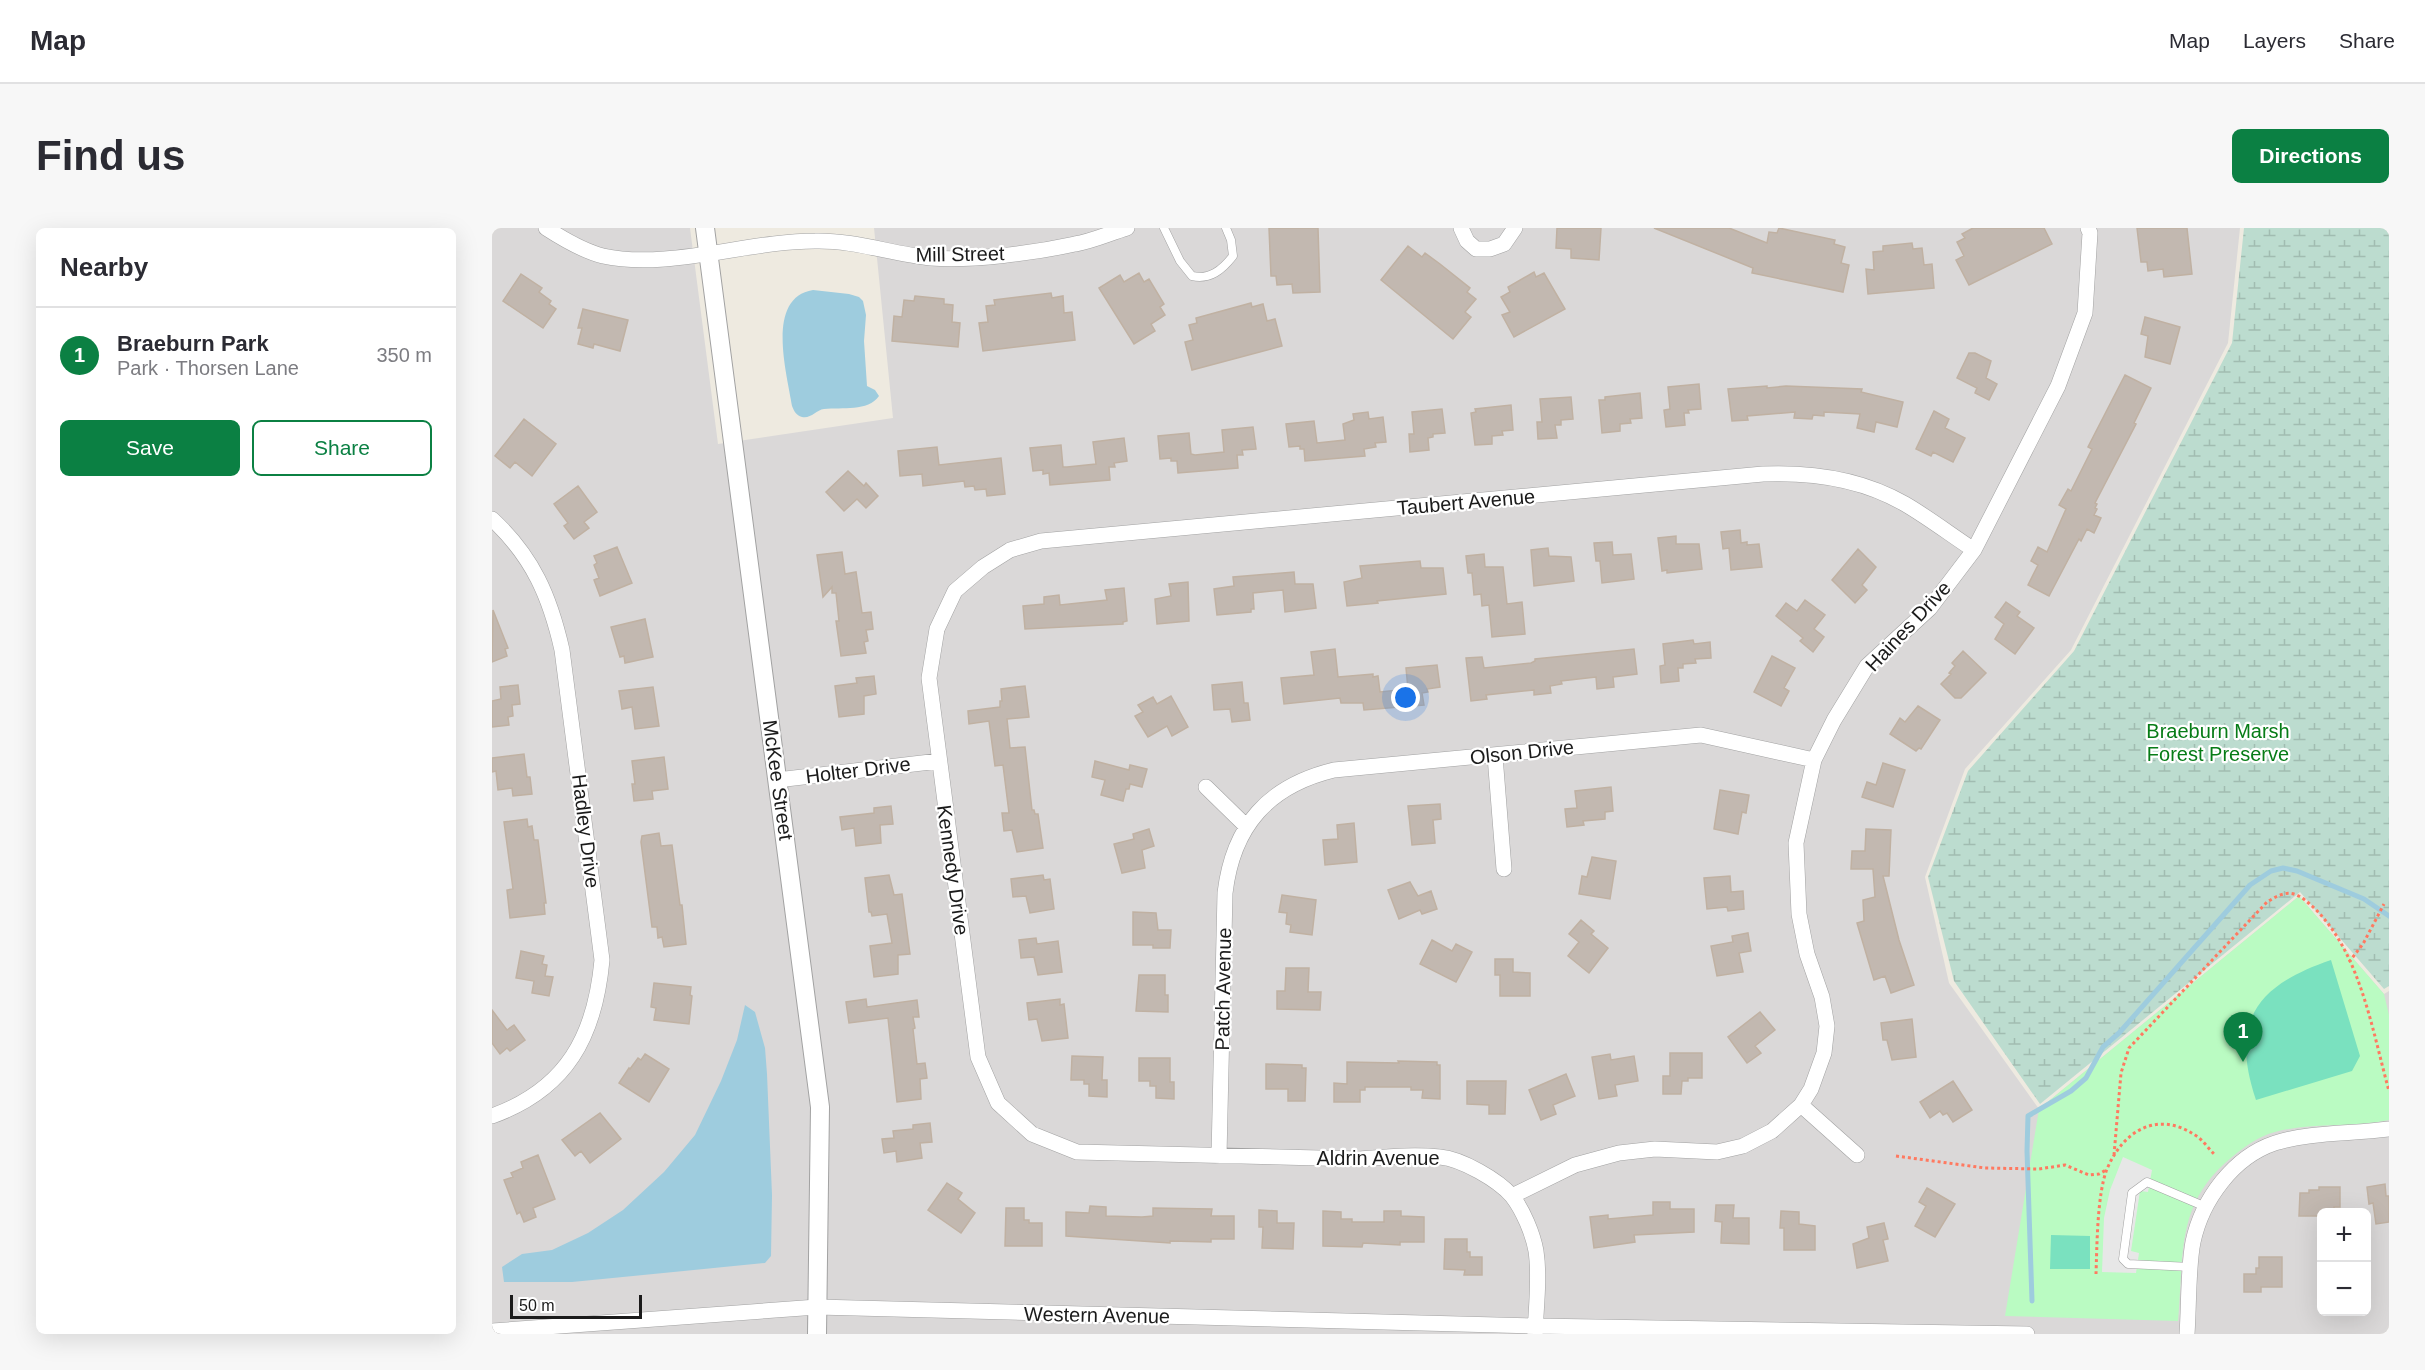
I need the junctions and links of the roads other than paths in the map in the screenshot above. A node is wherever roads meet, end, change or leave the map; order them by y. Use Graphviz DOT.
graph roads {
  1 [pos="546,228"];
  2 [pos="705,228"];
  3 [pos="1127,228"];
  4 [pos="1164,228"];
  5 [pos="1226,228"];
  6 [pos="1461,228"];
  7 [pos="1515,228"];
  8 [pos="2088,228"];
  9 [pos="708,252"];
  10 [pos="492,519"];
  11 [pos="1974,550"];
  12 [pos="955,591"];
  13 [pos="1495,756"];
  14 [pos="1814,760"];
  15 [pos="939,761"];
  16 [pos="777,780"];
  17 [pos="1206,787"];
  18 [pos="1246,826"];
  19 [pos="1504,869"];
  20 [pos="1801,1105"];
  21 [pos="492,1116"];
  22 [pos="2389,1129"];
  23 [pos="1032,1134"];
  24 [pos="1857,1155"];
  25 [pos="1219,1156"];
  26 [pos="1512,1196"];
  27 [pos="2206,1207"];
  28 [pos="2191,1267"];
  29 [pos="817,1307"];
  30 [pos="577,1330"];
  31 [pos="1535,1330"];
  32 [pos="492,1331"];
  33 [pos="817,1334"];
  34 [pos="2027,1334"];
  35 [pos="2187,1334"];
  1 -- 9 [label="street, Mill Street"];
  2 -- 9 [label="street, McKee Street"];
  3 -- 9 [label="street, Mill Street"];
  4 -- 5 [label="lane"];
  6 -- 7 [label="street"];
  8 -- 11 [label="street, Haines Drive"];
  9 -- 16 [label="street, McKee Street"];
  10 -- 21 [label="street, Hadley Drive"];
  11 -- 12 [label="street, Taubert Avenue"];
  11 -- 14 [label="street, Haines Drive"];
  12 -- 15 [label="street, Kennedy Drive"];
  13 -- 14 [label="street, Olson Drive"];
  13 -- 18 [label="street, Olson Drive"];
  13 -- 19 [label="street"];
  14 -- 20 [label="street, Haines Drive"];
  15 -- 16 [label="street, Holter Drive"];
  15 -- 23 [label="street, Kennedy Drive"];
  16 -- 29 [label="street, McKee Street"];
  17 -- 18 [label="street"];
  18 -- 25 [label="street, Patch Avenue"];
  20 -- 24 [label="street"];
  20 -- 26 [label="street"];
  22 -- 27 [label="street"];
  23 -- 25 [label="street, Aldrin Avenue"];
  25 -- 26 [label="street, Aldrin Avenue"];
  26 -- 31 [label="street"];
  27 -- 28 [label="street"];
  27 -- 28 [label="lane"];
  28 -- 35 [label="street"];
  29 -- 30 [label="street, Western Avenue"];
  29 -- 31 [label="street, Western Avenue"];
  29 -- 33 [label="street, McKee Street"];
  30 -- 32 [label="street, Western Avenue"];
  31 -- 34 [label="street, Western Avenue"];
}
